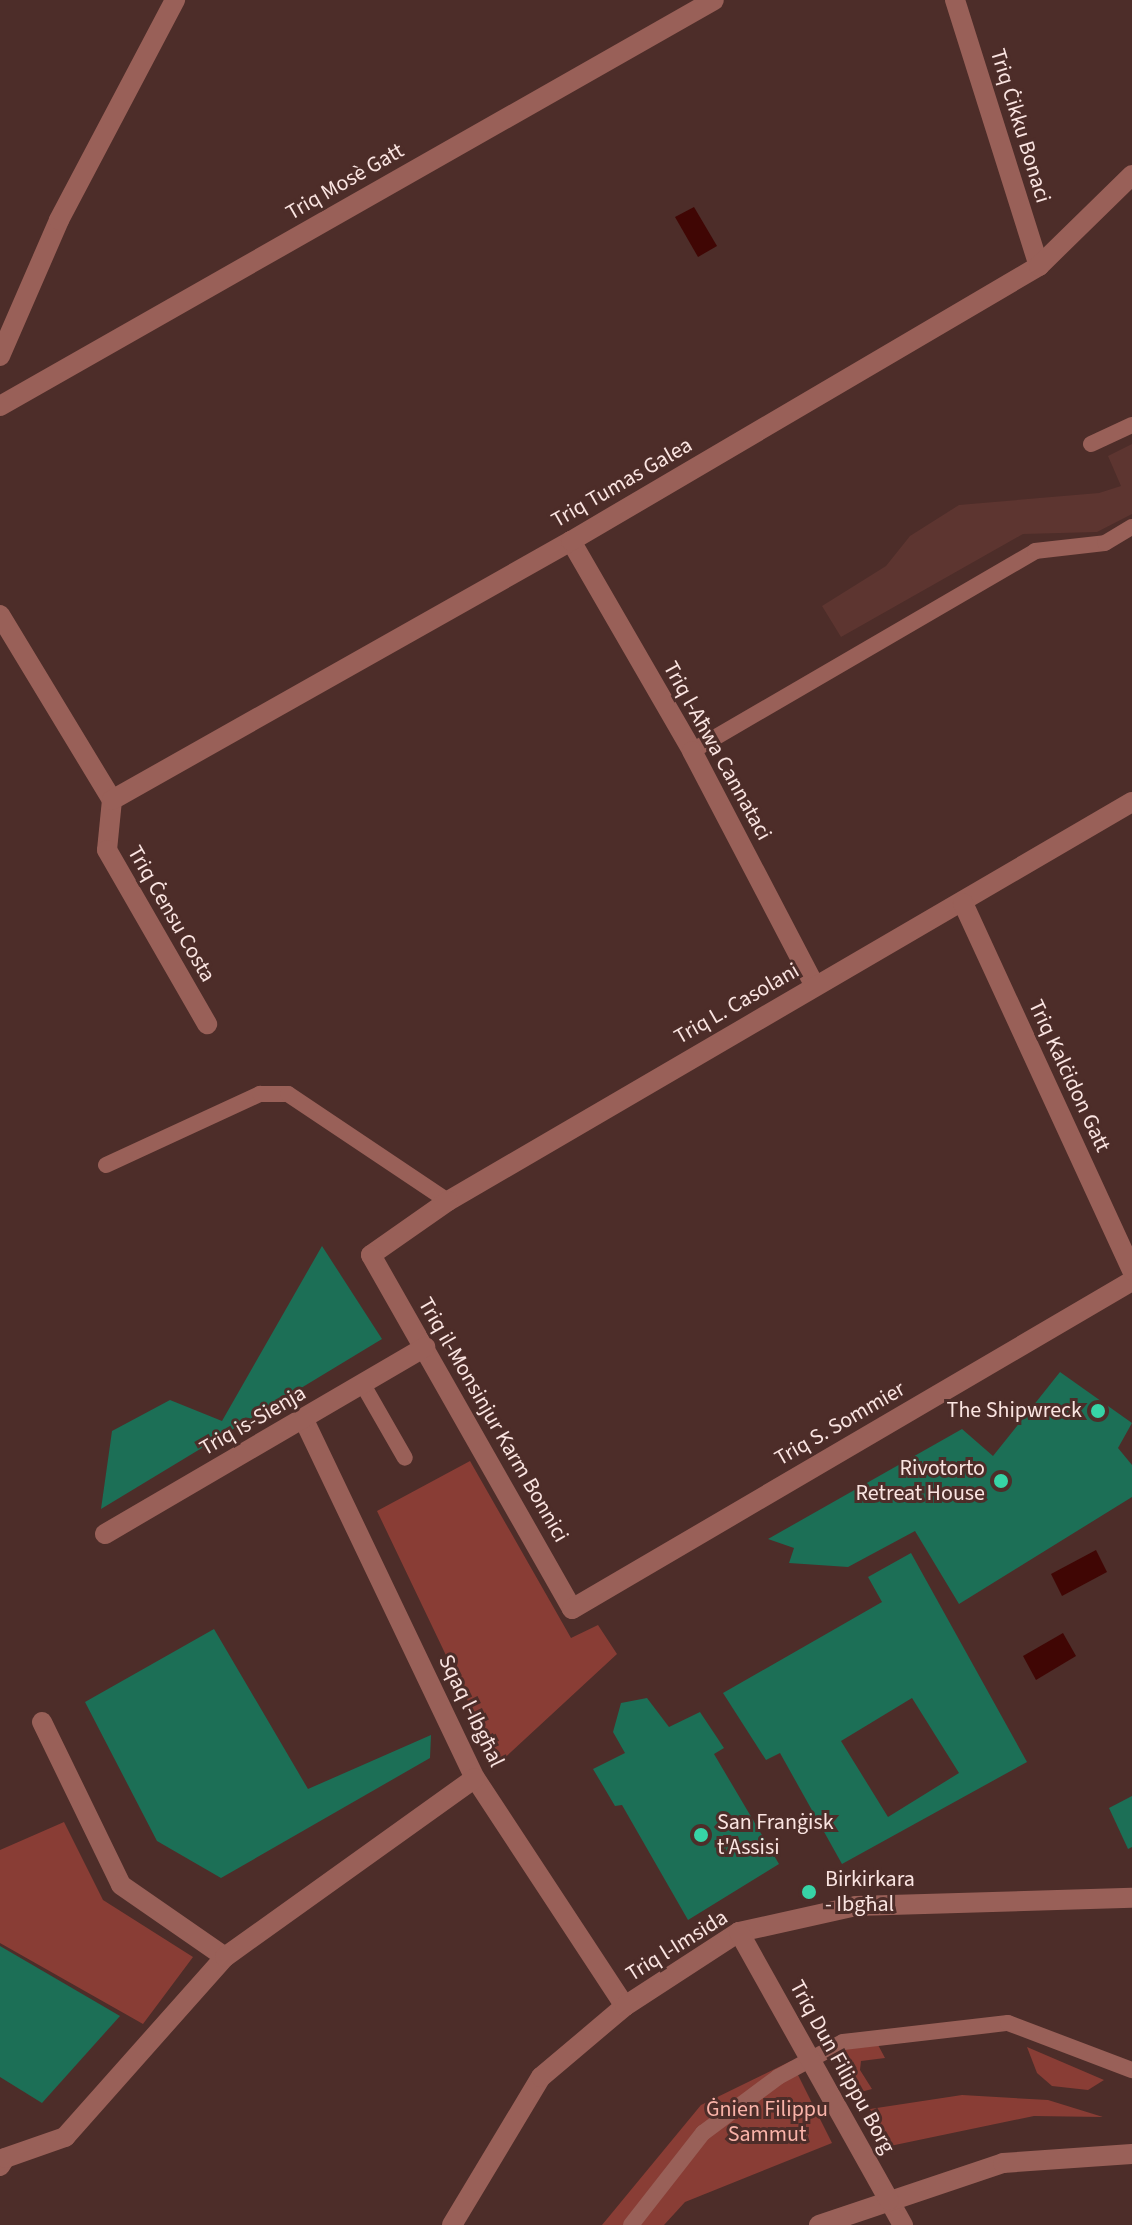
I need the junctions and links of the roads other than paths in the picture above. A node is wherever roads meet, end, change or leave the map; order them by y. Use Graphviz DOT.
graph roads {
  1 [pos="175,0"];
  2 [pos="714,0"];
  3 [pos="955,0"];
  4 [pos="1132,175"];
  5 [pos="1039,266"];
  6 [pos="0,356"];
  7 [pos="0,406"];
  8 [pos="1132,425"];
  9 [pos="1091,444"];
  10 [pos="1132,527"];
  11 [pos="571,541"];
  12 [pos="0,615"];
  13 [pos="692,751"];
  14 [pos="112,800"];
  15 [pos="1132,802"];
  16 [pos="963,903"];
  17 [pos="815,986"];
  18 [pos="207,1024"];
  19 [pos="106,1165"];
  20 [pos="448,1201"];
  21 [pos="371,1255"];
  22 [pos="1132,1270"];
  23 [pos="1132,1281"];
  24 [pos="425,1347"];
  25 [pos="362,1383"];
  26 [pos="304,1420"];
  27 [pos="405,1458"];
  28 [pos="105,1534"];
  29 [pos="572,1609"];
  30 [pos="42,1722"];
  31 [pos="475,1778"];
  32 [pos="1132,1898"];
  33 [pos="739,1932"];
  34 [pos="225,1957"];
  35 [pos="625,2006"];
  36 [pos="1132,2070"];
  37 [pos="1132,2154"];
  38 [pos="2,2159"];
  39 [pos="889,2200"];
  40 [pos="452,2225"];
  41 [pos="631,2225"];
  42 [pos="819,2225"];
  43 [pos="903,2225"];
  1 -- 6 [label="street"];
  2 -- 7 [label="street, Triq Mosè Gatt"];
  3 -- 5 [label="street, Triq Ċikku Bonaci"];
  4 -- 5 [label="street, Triq Tumas Galea"];
  5 -- 11 [label="street, Triq Tumas Galea"];
  8 -- 9 [label="lane"];
  10 -- 13 [label="lane"];
  11 -- 13 [label="street, Triq l-Aħwa Cannataci"];
  11 -- 14 [label="street, Triq Tumas Galea"];
  12 -- 14 [label="street"];
  13 -- 17 [label="street, Triq l-Aħwa Cannataci"];
  14 -- 18 [label="street, Triq Ċensu Costa"];
  15 -- 16 [label="street, Triq L. Casolani"];
  16 -- 17 [label="street, Triq L. Casolani"];
  16 -- 22 [label="street, Triq Kalċidon Gatt"];
  17 -- 20 [label="street, Triq L. Casolani"];
  19 -- 20 [label="lane"];
  20 -- 21 [label="street, Triq L. Casolani"];
  21 -- 24 [label="street, Triq il-Monsinjur Karm Bonnici"];
  23 -- 29 [label="street, Triq S. Sommier"];
  24 -- 25 [label="street, Triq is-Sienja"];
  24 -- 29 [label="street, Triq il-Monsinjur Karm Bonnici"];
  25 -- 26 [label="street, Triq is-Sienja"];
  25 -- 27 [label="lane"];
  26 -- 28 [label="street, Triq is-Sienja"];
  26 -- 31 [label="street, Sqaq l-Ibgħal"];
  30 -- 34 [label="street"];
  31 -- 34 [label="street"];
  31 -- 35 [label="street, Sqaq l-Ibgħal"];
  32 -- 33 [label="street, Triq l-Imsida"];
  33 -- 35 [label="street, Triq l-Imsida"];
  33 -- 39 [label="street, Triq Dun Filippu Borg, bridge"];
  34 -- 38 [label="street"];
  35 -- 40 [label="street, Triq l-Imsida"];
  36 -- 41 [label="lane"];
  37 -- 39 [label="street"];
  39 -- 42 [label="street"];
  39 -- 43 [label="street, Triq Dun Filippu Borg"];
}
